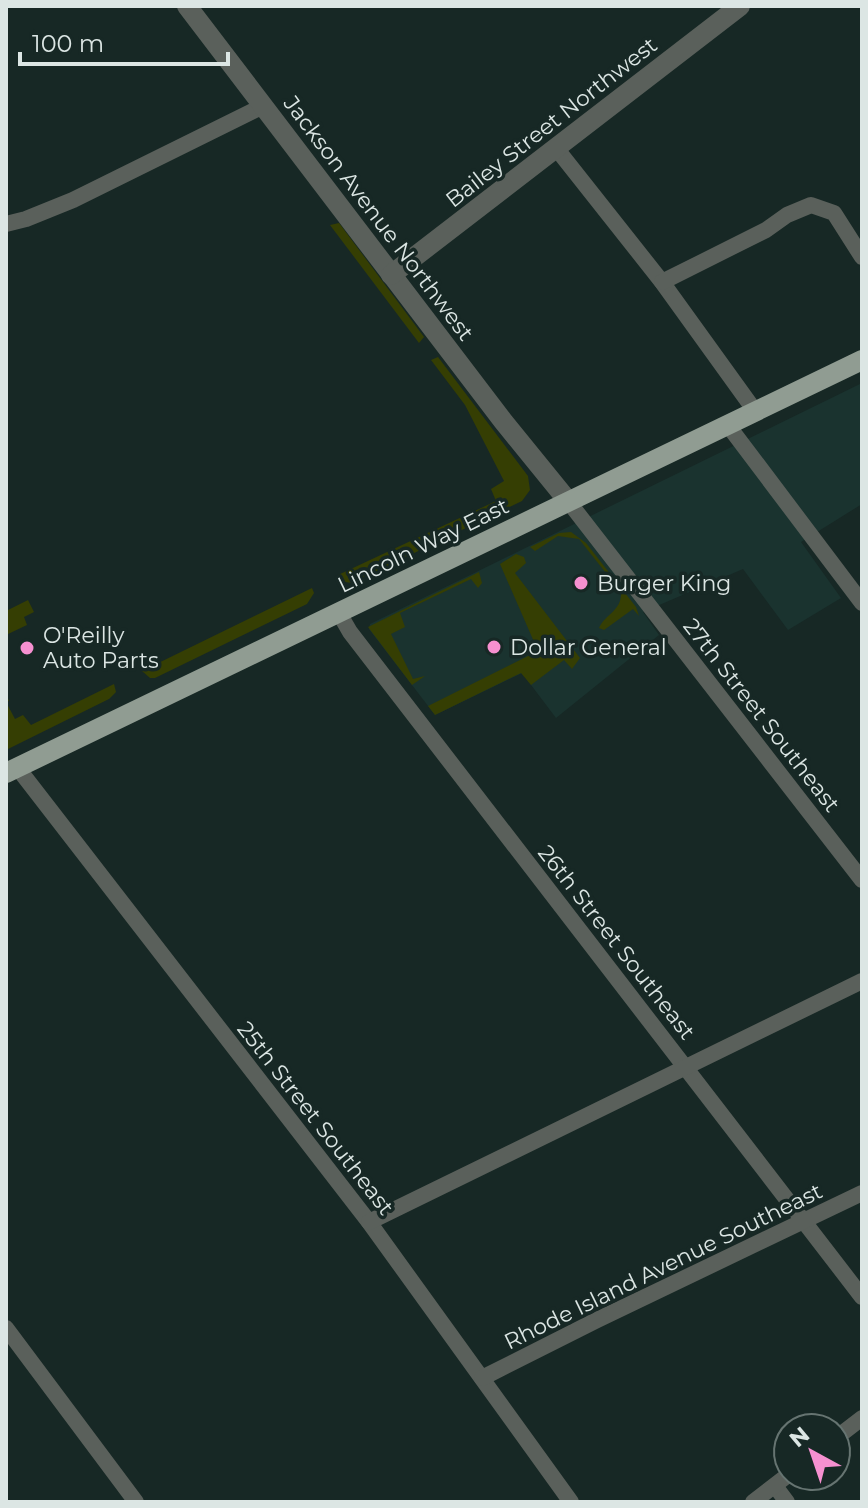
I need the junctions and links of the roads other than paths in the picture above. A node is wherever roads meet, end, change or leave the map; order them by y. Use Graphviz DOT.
graph roads {
  1 [pos="187,6"];
  2 [pos="740,6"];
  3 [pos="263,106"];
  4 [pos="556,148"];
  5 [pos="6,224"];
  6 [pos="862,257"];
  7 [pos="391,275"];
  8 [pos="662,282"];
  9 [pos="862,360"];
  10 [pos="755,411"];
  11 [pos="727,424"];
  12 [pos="568,501"];
  13 [pos="862,603"];
  14 [pos="339,613"];
  15 [pos="12,770"];
  16 [pos="862,880"];
  17 [pos="862,981"];
  18 [pos="686,1067"];
  19 [pos="862,1193"];
  20 [pos="804,1221"];
  21 [pos="369,1222"];
  22 [pos="862,1297"];
  23 [pos="6,1328"];
  24 [pos="482,1378"];
  25 [pos="772,1487"];
  26 [pos="136,1502"];
  27 [pos="571,1502"];
  28 [pos="753,1502"];
  1 -- 3 [label="street, Jackson Avenue Northwest"];
  2 -- 4 [label="street, Bailey Street Northwest"];
  3 -- 5 [label="street"];
  3 -- 7 [label="street, Jackson Avenue Northwest"];
  4 -- 7 [label="street, Bailey Street Northwest"];
  4 -- 8 [label="street"];
  6 -- 8 [label="street"];
  7 -- 12 [label="street, Jackson Avenue Northwest"];
  8 -- 10 [label="street"];
  9 -- 10 [label="main road, Lincoln Way East"];
  10 -- 11 [label="main road, Lincoln Way East"];
  11 -- 12 [label="main road, Lincoln Way East"];
  11 -- 13 [label="street"];
  12 -- 14 [label="main road, Lincoln Way East"];
  12 -- 16 [label="street, 27th Street Southeast"];
  14 -- 15 [label="main road, Lincoln Way East"];
  14 -- 18 [label="street, 26th Street Southeast"];
  15 -- 21 [label="street, 25th Street Southeast"];
  17 -- 18 [label="street"];
  18 -- 20 [label="street, 26th Street Southeast"];
  18 -- 21 [label="street"];
  19 -- 20 [label="street, Rhode Island Avenue Southeast"];
  20 -- 22 [label="street, 26th Street Southeast"];
  20 -- 24 [label="street, Rhode Island Avenue Southeast"];
  21 -- 24 [label="street, 25th Street Southeast"];
  23 -- 26 [label="street"];
  24 -- 27 [label="street, 25th Street Southeast"];
  25 -- 28 [label="street"];
}
